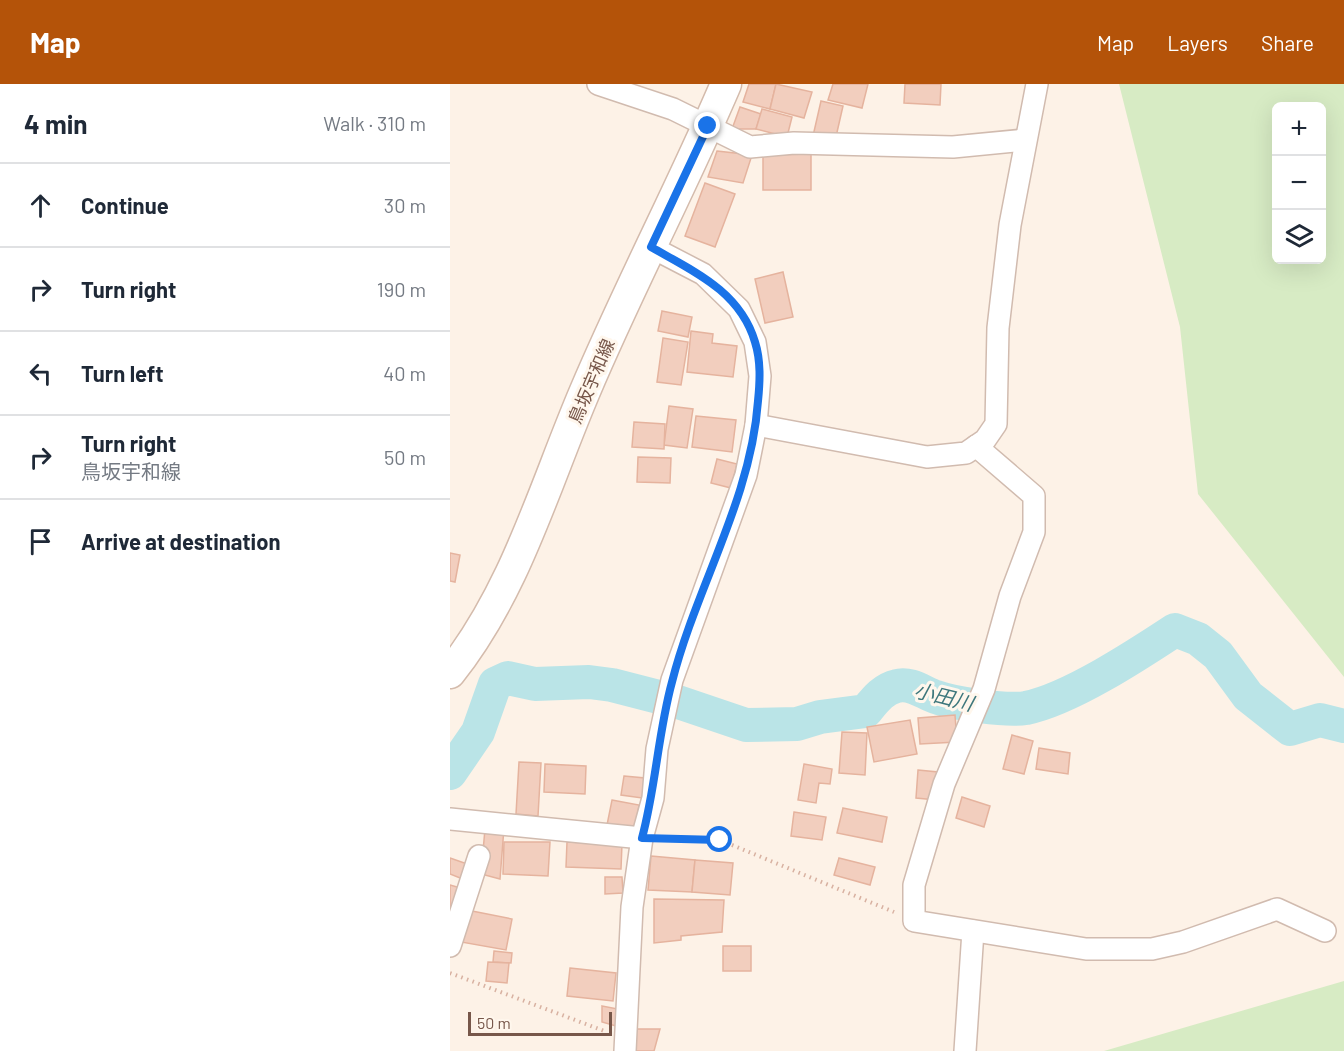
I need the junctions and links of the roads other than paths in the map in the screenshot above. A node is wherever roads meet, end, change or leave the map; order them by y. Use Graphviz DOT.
graph roads {
  1 [pos="598,84"];
  2 [pos="726,84"];
  3 [pos="1037,84"];
  4 [pos="708,126"];
  5 [pos="1025,140"];
  6 [pos="651,247"];
  7 [pos="756,425"];
  8 [pos="976,446"];
  9 [pos="450,673"];
  10 [pos="450,819"];
  11 [pos="642,838"];
  12 [pos="479,856"];
  13 [pos="973,931"];
  14 [pos="1325,931"];
  15 [pos="450,946"];
  16 [pos="625,1045"];
  17 [pos="965,1051"];
  1 -- 4 [label="street"];
  2 -- 4 [label="main road, 鳥坂宇和線"];
  3 -- 5 [label="street"];
  4 -- 5 [label="street"];
  4 -- 6 [label="main road, 鳥坂宇和線"];
  5 -- 8 [label="street"];
  6 -- 7 [label="street"];
  6 -- 9 [label="main road, 鳥坂宇和線"];
  7 -- 8 [label="street"];
  7 -- 11 [label="street"];
  8 -- 13 [label="street"];
  10 -- 11 [label="street"];
  11 -- 16 [label="street"];
  12 -- 15 [label="street"];
  13 -- 14 [label="street"];
  13 -- 17 [label="street"];
}
